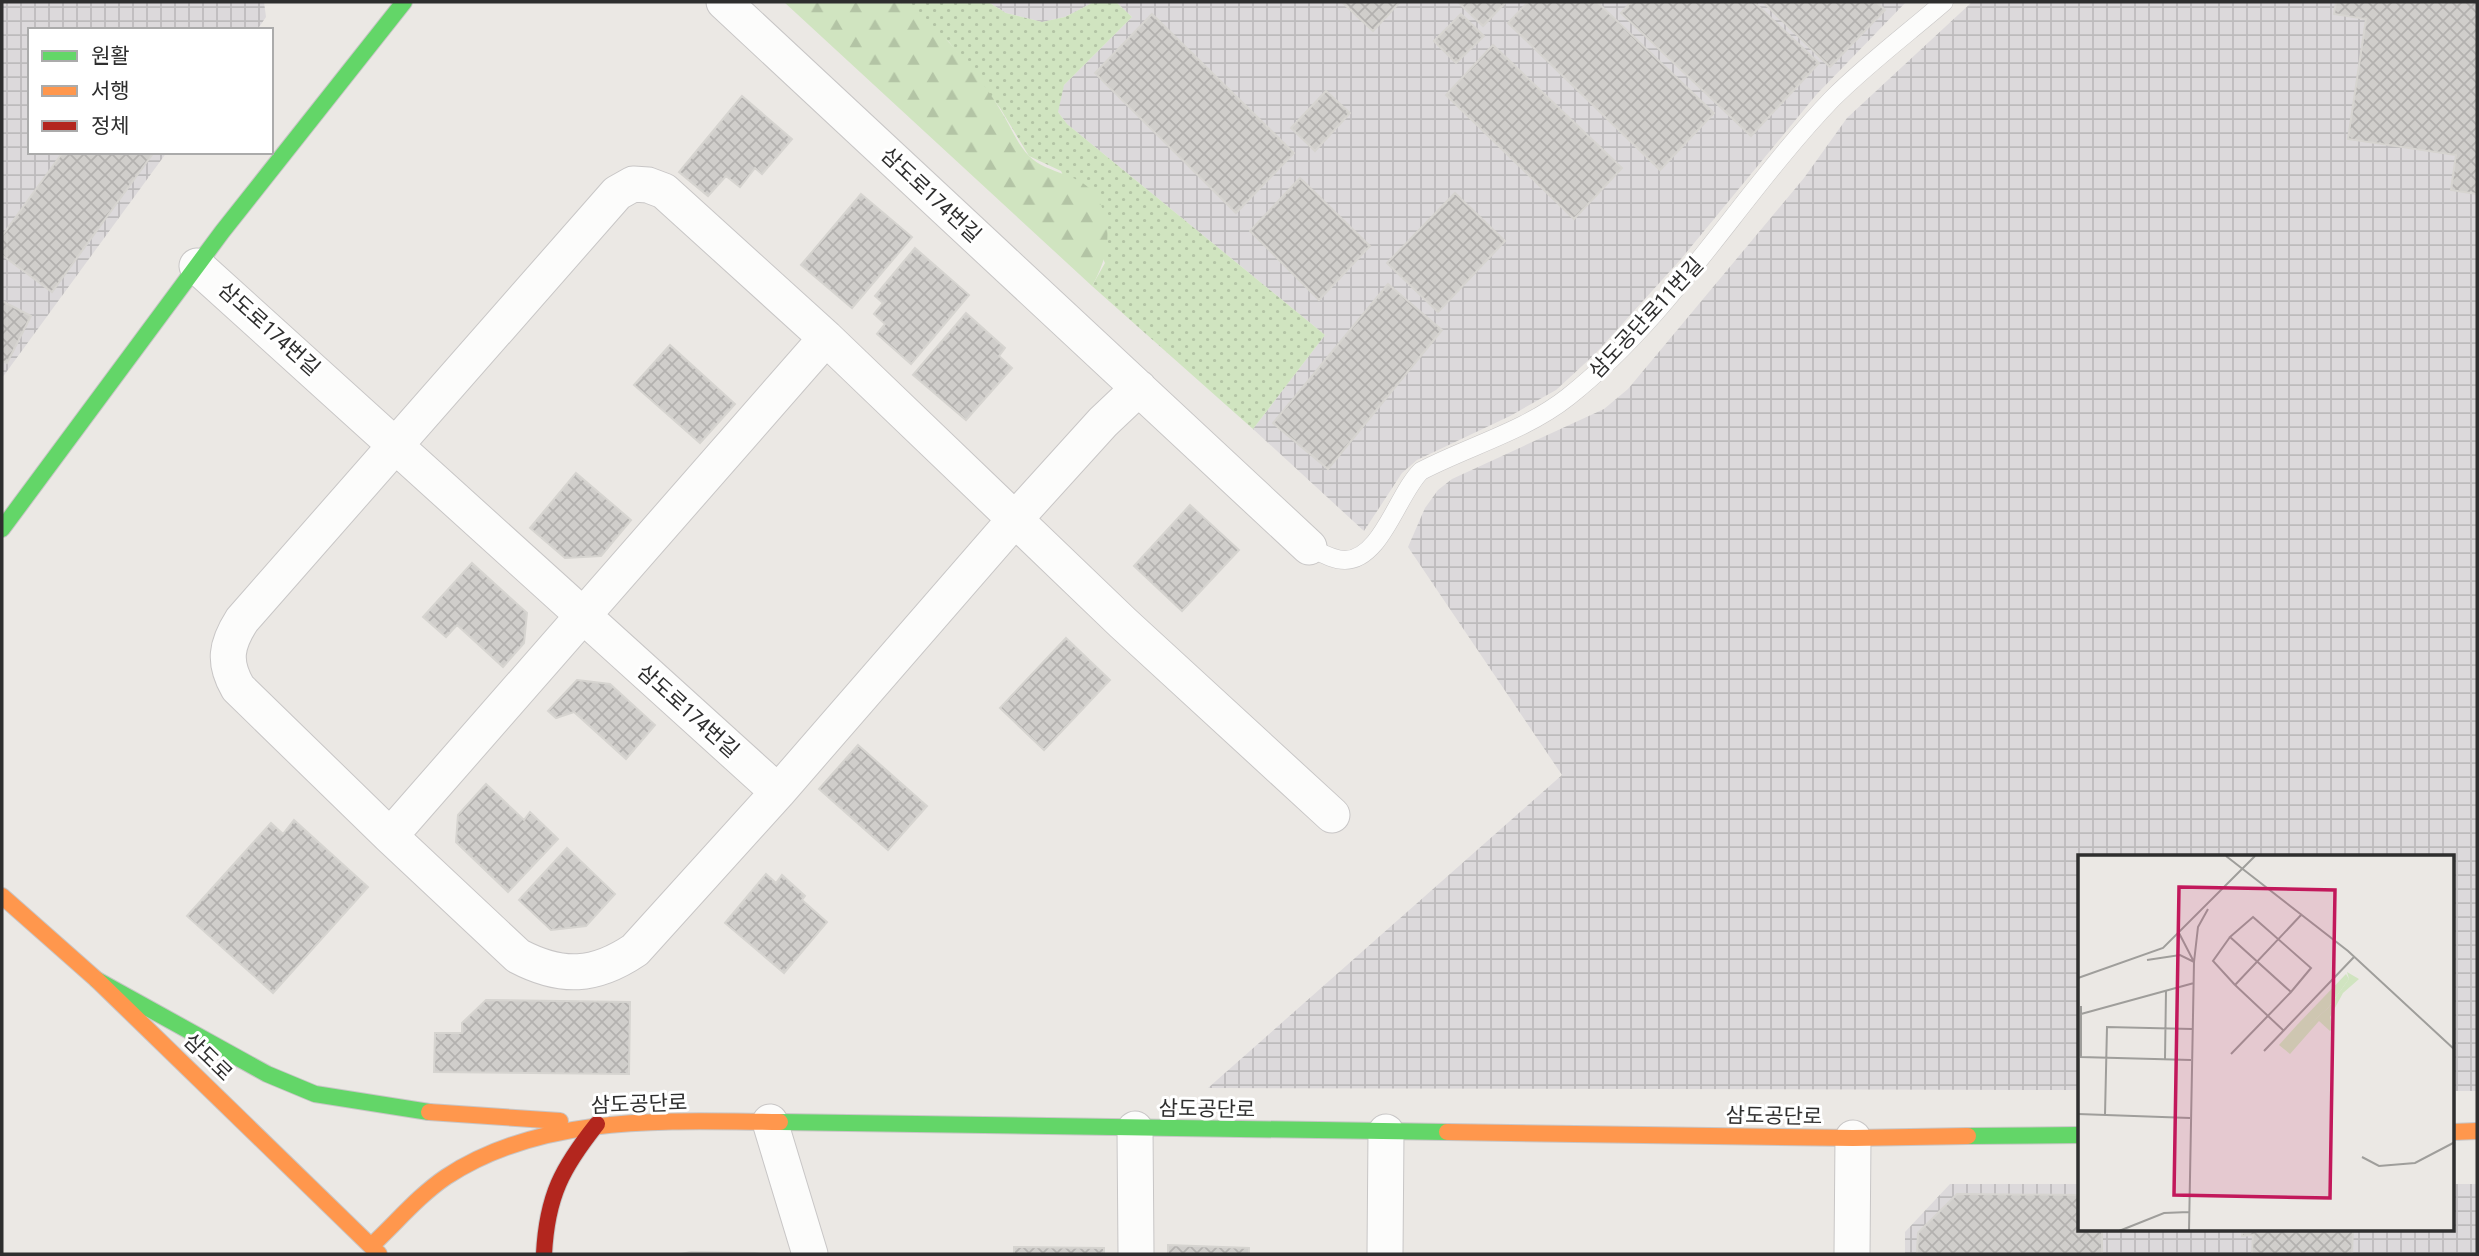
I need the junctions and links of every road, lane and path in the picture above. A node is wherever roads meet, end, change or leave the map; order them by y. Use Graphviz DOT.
graph roads {
  1 [pos="404,2"];
  2 [pos="724,2"];
  3 [pos="1944,2"];
  4 [pos="197,266"];
  5 [pos="826,338"];
  6 [pos="1139,388"];
  7 [pos="398,445"];
  8 [pos="1016,519"];
  9 [pos="2,529"];
  10 [pos="1309,547"];
  11 [pos="582,615"];
  12 [pos="778,792"];
  13 [pos="1332,815"];
  14 [pos="390,836"];
  15 [pos="2,896"];
  16 [pos="97,980"];
  17 [pos="770,1122"];
  18 [pos="597,1124"];
  19 [pos="1135,1129"];
  20 [pos="2477,1131"];
  21 [pos="1386,1132"];
  22 [pos="2454,1132"];
  23 [pos="2078,1135"];
  24 [pos="1853,1138"];
  25 [pos="375,1250"];
  26 [pos="544,1254"];
  27 [pos="810,1254"];
  28 [pos="1136,1254"];
  29 [pos="1385,1254"];
  30 [pos="1852,1254"];
  1 -- 4 [label="street, 삼도로174번길"];
  2 -- 6 [label="street, 삼도로174번길"];
  3 -- 10 [label="lane, 삼도공단로11번길"];
  4 -- 7 [label="street, 삼도로174번길"];
  4 -- 9 [label="street, 삼도로174번길"];
  5 -- 7 [label="street"];
  5 -- 8 [label="street"];
  5 -- 11 [label="street"];
  6 -- 8 [label="street"];
  6 -- 10 [label="street, 삼도로174번길"];
  7 -- 11 [label="street, 삼도로174번길"];
  7 -- 14 [label="street"];
  8 -- 12 [label="street"];
  8 -- 13 [label="street"];
  11 -- 12 [label="street, 삼도로174번길"];
  11 -- 14 [label="street"];
  12 -- 14 [label="street"];
  15 -- 16 [label="street, 삼도로"];
  16 -- 18 [label="street"];
  16 -- 25 [label="street, 삼도로"];
  17 -- 18 [label="street, 삼도공단로"];
  17 -- 19 [label="street, 삼도공단로"];
  17 -- 27 [label="street"];
  18 -- 25 [label="street, 삼도공단로"];
  18 -- 26 [label="street"];
  19 -- 21 [label="street, 삼도공단로"];
  19 -- 28 [label="street"];
  20 -- 22 [label="street"];
  21 -- 24 [label="street, 삼도공단로"];
  21 -- 29 [label="street"];
  23 -- 24 [label="street, 삼도공단로"];
  24 -- 30 [label="street"];
}
